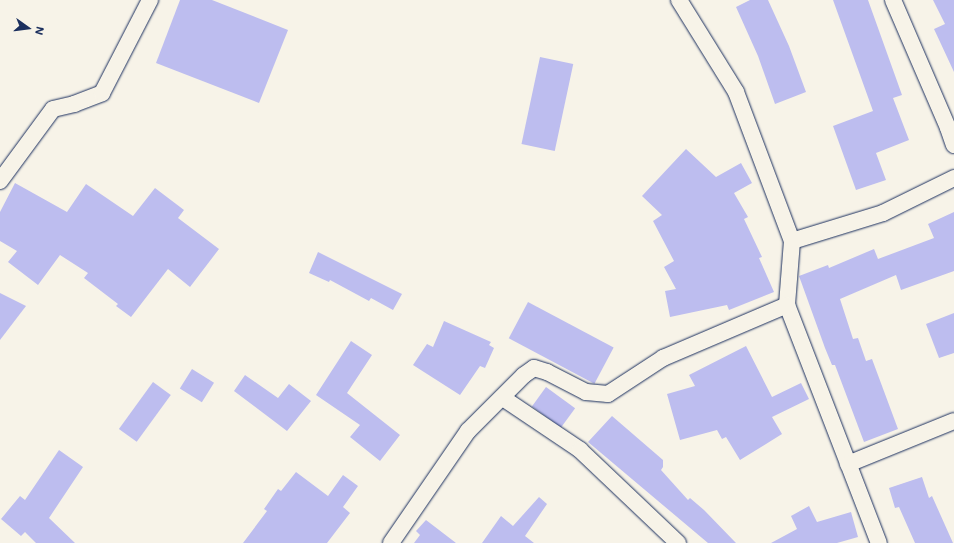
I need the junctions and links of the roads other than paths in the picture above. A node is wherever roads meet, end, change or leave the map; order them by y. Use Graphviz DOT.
graph roads {
  1 [pos="150,0"];
  2 [pos="679,0"];
  3 [pos="893,0"];
  4 [pos="954,145"];
  5 [pos="954,178"];
  6 [pos="0,182"];
  7 [pos="792,241"];
  8 [pos="787,306"];
  9 [pos="503,398"];
  10 [pos="954,421"];
  11 [pos="848,464"];
  12 [pos="391,543"];
  13 [pos="678,543"];
  14 [pos="879,543"];
  1 -- 6 [label="street"];
  2 -- 7 [label="street"];
  3 -- 4 [label="street"];
  5 -- 7 [label="street"];
  7 -- 8 [label="street"];
  8 -- 9 [label="street"];
  8 -- 11 [label="street"];
  9 -- 12 [label="street"];
  9 -- 13 [label="street"];
  10 -- 11 [label="street"];
  11 -- 14 [label="street"];
}
